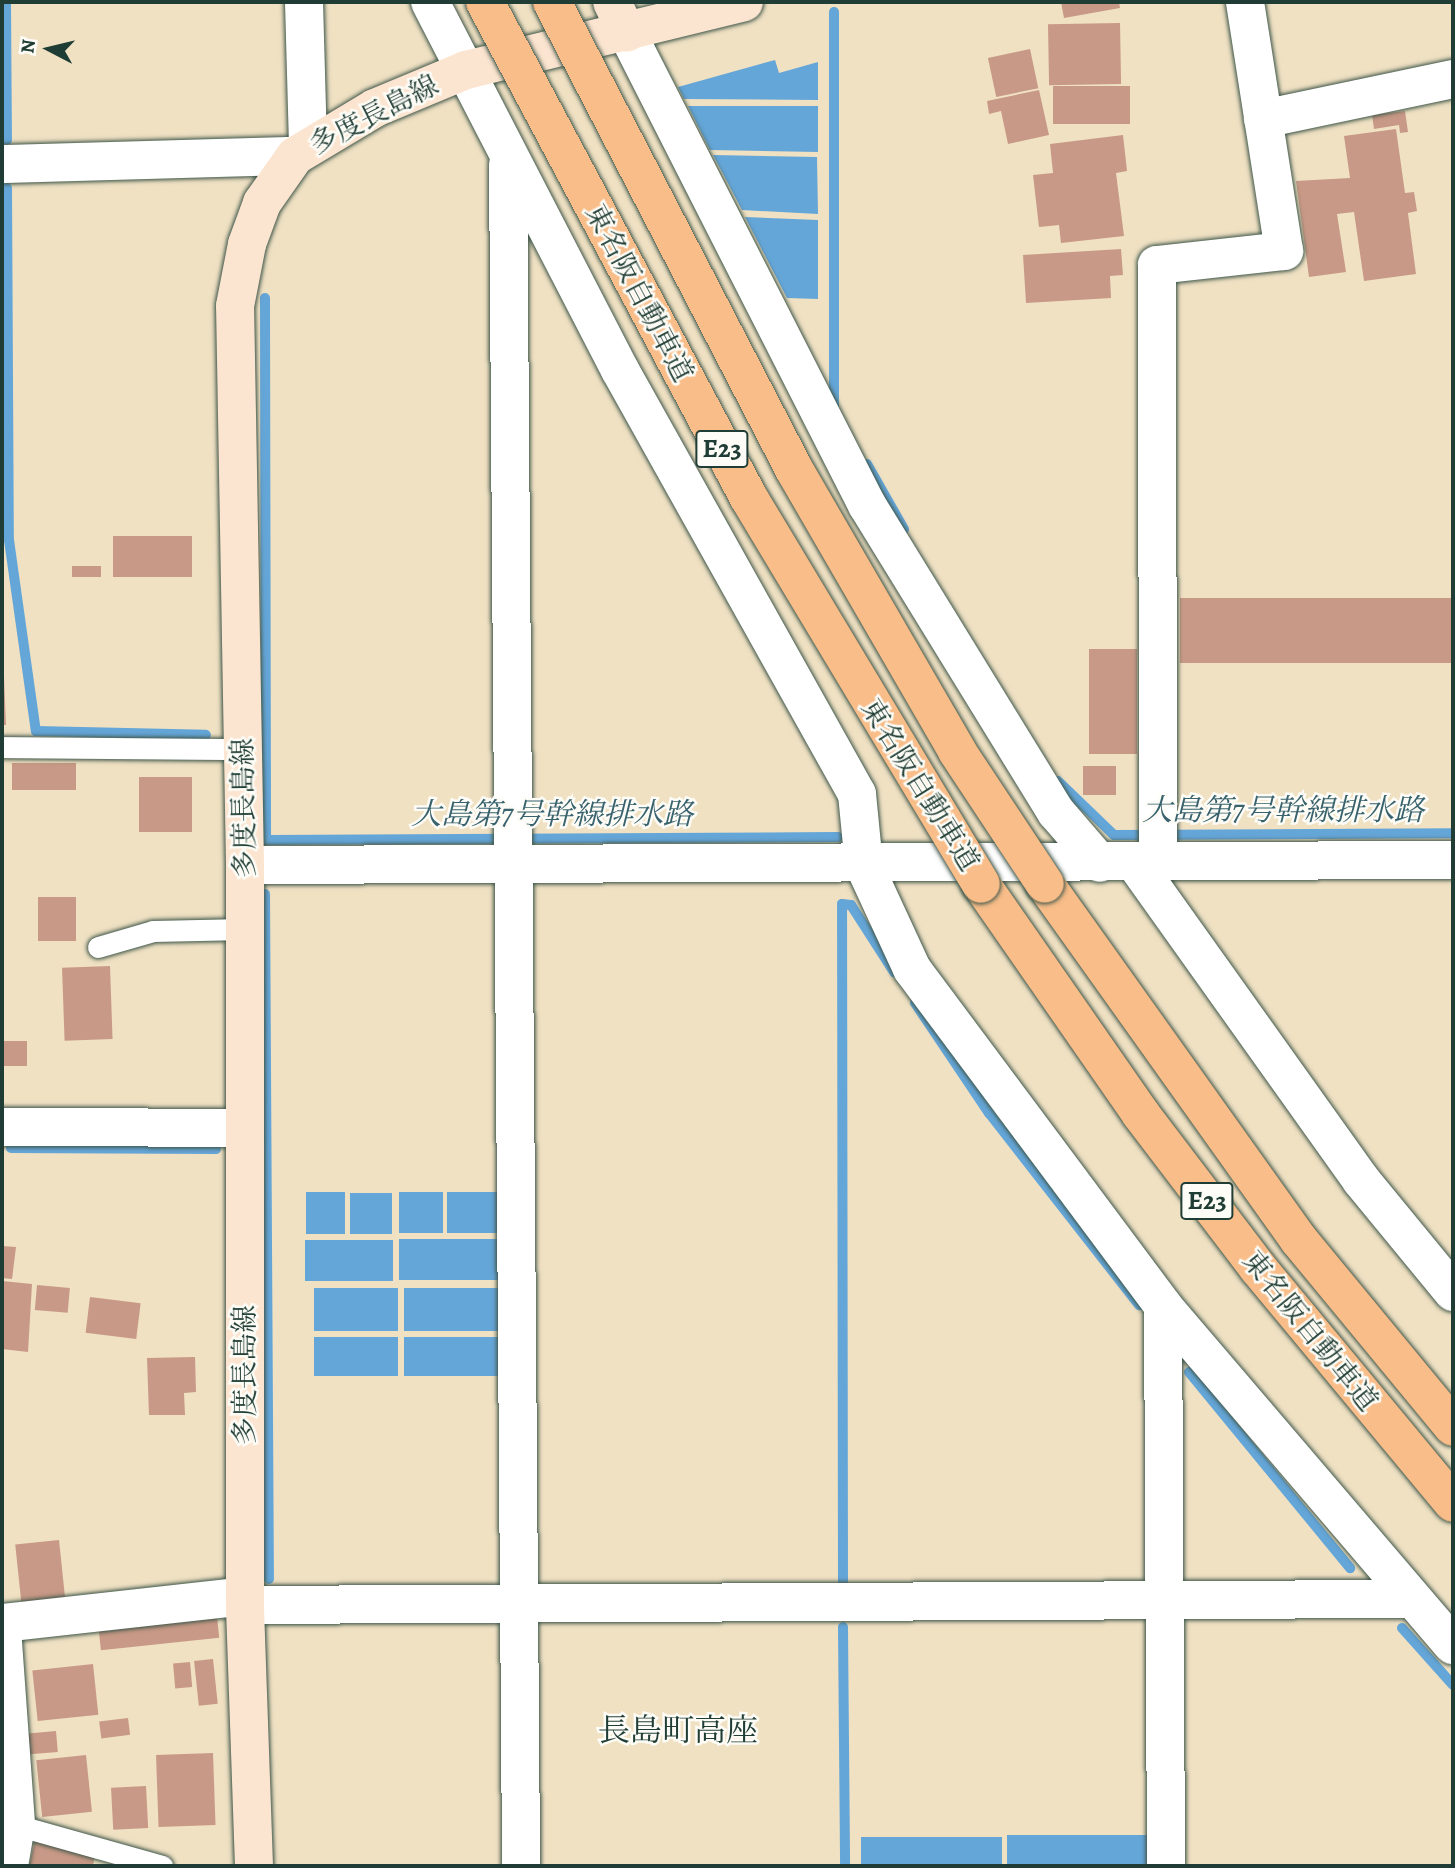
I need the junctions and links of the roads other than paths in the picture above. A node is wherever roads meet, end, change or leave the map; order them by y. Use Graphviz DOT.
graph roads {
  1 [pos="304,2"];
  2 [pos="430,2"];
  3 [pos="485,2"];
  4 [pos="552,2"];
  5 [pos="744,2"];
  6 [pos="1245,2"];
  7 [pos="619,17"];
  8 [pos="466,70"];
  9 [pos="1453,79"];
  10 [pos="1263,118"];
  11 [pos="301,152"];
  12 [pos="508,156"];
  13 [pos="2,164"];
  14 [pos="2,747"];
  15 [pos="243,749"];
  16 [pos="517,846"];
  17 [pos="1142,851"];
  18 [pos="1453,859"];
  19 [pos="245,865"];
  20 [pos="864,865"];
  21 [pos="245,929"];
  22 [pos="98,947"];
  23 [pos="2,1127"];
  24 [pos="245,1128"];
  25 [pos="1453,1292"];
  26 [pos="1163,1307"];
  27 [pos="1453,1427"];
  28 [pos="1453,1503"];
  29 [pos="245,1600"];
  30 [pos="1410,1600"];
  31 [pos="1165,1601"];
  32 [pos="521,1604"];
  33 [pos="2,1625"];
  34 [pos="1453,1645"];
  35 [pos="10,1841"];
  36 [pos="162,1866"];
  37 [pos="254,1866"];
  38 [pos="521,1866"];
  39 [pos="1166,1866"];
  1 -- 11 [label="street"];
  2 -- 8 [label="street"];
  3 -- 28 [label="highway, 東名阪自動車道 / E23, bridge"];
  4 -- 27 [label="highway, 東名阪自動車道 / E23, bridge"];
  5 -- 7 [label="main road, 多度長島線"];
  6 -- 10 [label="street"];
  7 -- 8 [label="main road, 多度長島線"];
  7 -- 17 [label="street"];
  8 -- 11 [label="main road, 多度長島線"];
  8 -- 12 [label="street"];
  9 -- 10 [label="street"];
  10 -- 17 [label="street"];
  11 -- 13 [label="street"];
  11 -- 15 [label="main road, 多度長島線"];
  12 -- 16 [label="street"];
  12 -- 20 [label="street"];
  14 -- 15 [label="lane"];
  15 -- 19 [label="main road, 多度長島線"];
  16 -- 19 [label="street"];
  16 -- 20 [label="street"];
  16 -- 32 [label="street"];
  17 -- 18 [label="street"];
  17 -- 20 [label="street"];
  17 -- 25 [label="street"];
  19 -- 21 [label="main road, 多度長島線"];
  20 -- 26 [label="street"];
  21 -- 22 [label="lane"];
  21 -- 24 [label="main road, 多度長島線"];
  23 -- 24 [label="street"];
  24 -- 29 [label="main road, 多度長島線"];
  26 -- 30 [label="street"];
  26 -- 31 [label="street"];
  29 -- 32 [label="street"];
  29 -- 33 [label="street"];
  29 -- 37 [label="main road, 多度長島線"];
  30 -- 31 [label="street"];
  30 -- 34 [label="street"];
  31 -- 32 [label="street"];
  31 -- 39 [label="street"];
  32 -- 38 [label="street"];
  33 -- 35 [label="street"];
  35 -- 36 [label="lane"];
}
